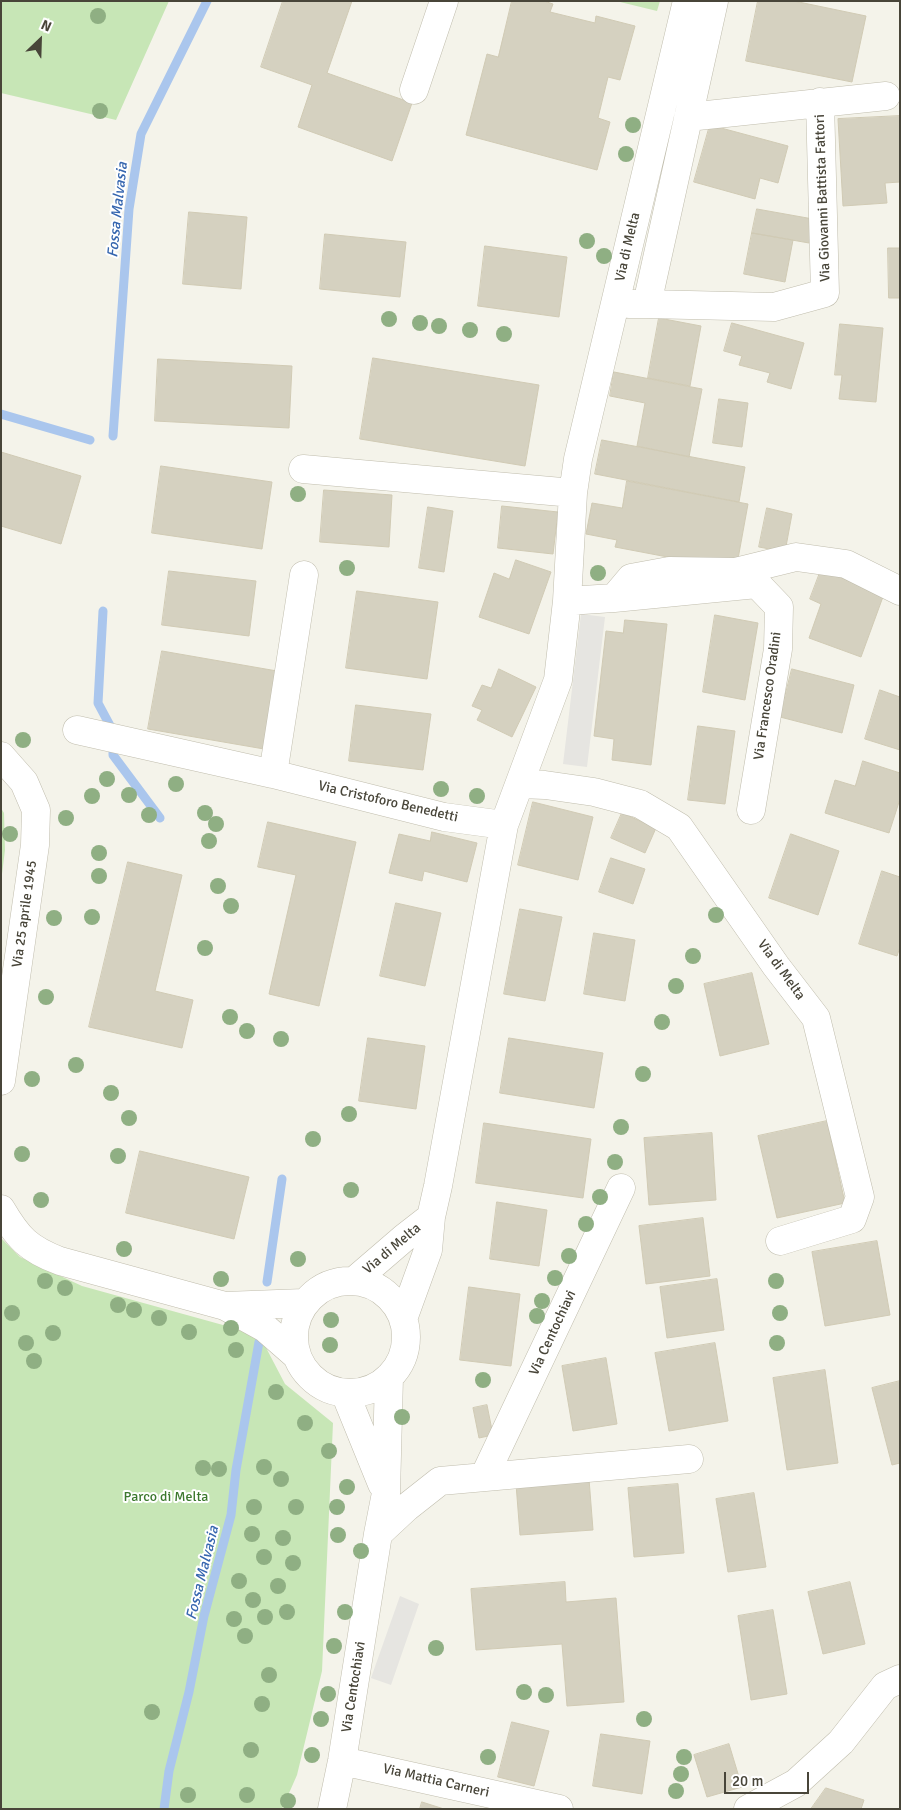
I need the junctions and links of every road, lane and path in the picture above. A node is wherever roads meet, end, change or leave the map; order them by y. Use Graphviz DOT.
graph roads {
  1 [pos="444,1"];
  2 [pos="687,1"];
  3 [pos="714,1"];
  4 [pos="414,90"];
  5 [pos="886,96"];
  6 [pos="820,102"];
  7 [pos="688,117"];
  8 [pos="615,304"];
  9 [pos="647,304"];
  10 [pos="303,469"];
  11 [pos="573,493"];
  12 [pos="304,575"];
  13 [pos="900,591"];
  14 [pos="614,598"];
  15 [pos="568,601"];
  16 [pos="88,732"];
  17 [pos="1,756"];
  18 [pos="273,774"];
  19 [pos="520,784"];
  20 [pos="751,810"];
  21 [pos="504,825"];
  22 [pos="1,1081"];
  23 [pos="621,1188"];
  24 [pos="1,1208"];
  25 [pos="431,1217"];
  26 [pos="780,1241"];
  27 [pos="354,1281"];
  28 [pos="304,1303"];
  29 [pos="225,1306"];
  30 [pos="403,1319"];
  31 [pos="297,1356"];
  32 [pos="389,1377"];
  33 [pos="345,1393"];
  34 [pos="689,1459"];
  35 [pos="484,1477"];
  36 [pos="386,1493"];
  37 [pos="378,1534"];
  38 [pos="900,1679"];
  39 [pos="342,1761"];
  40 [pos="332,1809"];
  41 [pos="559,1809"];
  42 [pos="748,1809"];
  1 -- 4 [label="street"];
  2 -- 8 [label="street, Via di Melta"];
  3 -- 7 [label="street"];
  5 -- 6 [label="street, Via Giovanni Battista Fattori"];
  6 -- 7 [label="street, Via Giovanni Battista Fattori"];
  6 -- 9 [label="street, Via Giovanni Battista Fattori"];
  7 -- 9 [label="street"];
  8 -- 9 [label="street, Via Giovanni Battista Fattori"];
  8 -- 11 [label="street, Via di Melta"];
  10 -- 11 [label="street"];
  11 -- 15 [label="street, Via di Melta"];
  12 -- 18 [label="street"];
  13 -- 14 [label="street"];
  14 -- 15 [label="street, Via Francesco Oradini"];
  14 -- 20 [label="street, Via Francesco Oradini"];
  15 -- 19 [label="street, Via di Melta"];
  16 -- 18 [label="street, Via Cristoforo Benedetti"];
  17 -- 22 [label="street, Via 25 aprile 1945"];
  18 -- 21 [label="street, Via Cristoforo Benedetti"];
  19 -- 21 [label="street, Via di Melta"];
  19 -- 26 [label="street, Via di Melta"];
  21 -- 25 [label="street, Via di Melta"];
  23 -- 35 [label="street, Via Centochiavi"];
  24 -- 29 [label="street"];
  25 -- 27 [label="street, Via di Melta"];
  25 -- 30 [label="street, Via di Melta"];
  27 -- 28 [label="street, Via di Melta"];
  27 -- 30 [label="street, Via di Melta"];
  28 -- 29 [label="street"];
  28 -- 31 [label="street, Via di Melta"];
  29 -- 31 [label="street"];
  30 -- 32 [label="street, Via di Melta"];
  31 -- 33 [label="street, Via di Melta"];
  32 -- 33 [label="street, Via di Melta"];
  32 -- 36 [label="street, Via Centochiavi"];
  33 -- 36 [label="street"];
  34 -- 35 [label="street"];
  35 -- 37 [label="street"];
  36 -- 37 [label="street, Via Centochiavi"];
  37 -- 39 [label="street, Via Centochiavi"];
  38 -- 42 [label="street"];
  39 -- 40 [label="street, Via Centochiavi"];
  39 -- 41 [label="street, Via Mattia Carneri"];
}
